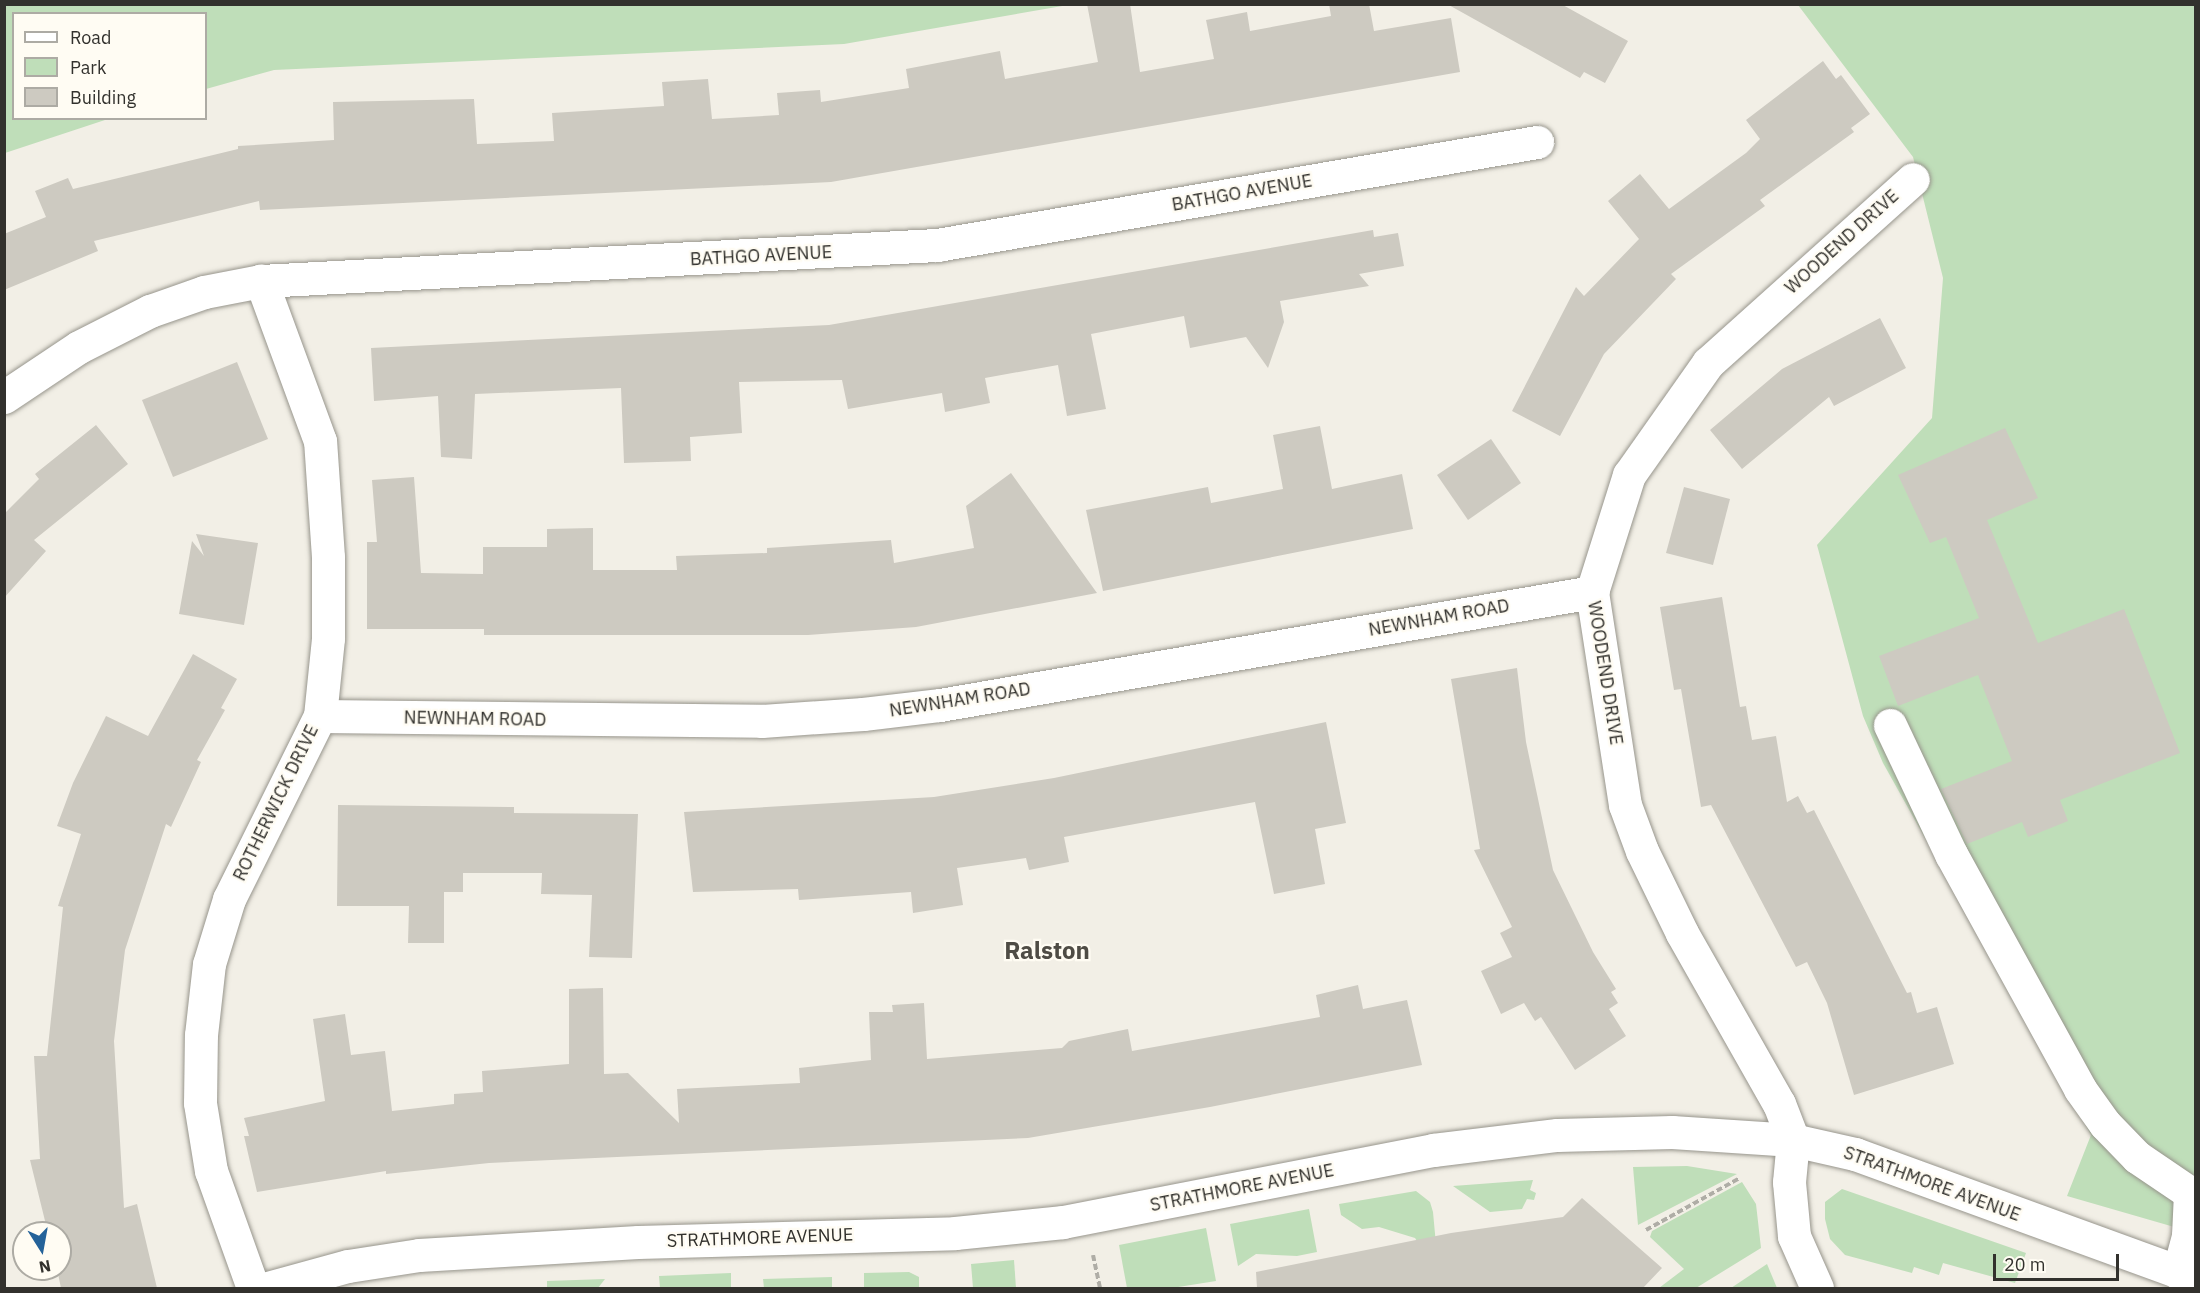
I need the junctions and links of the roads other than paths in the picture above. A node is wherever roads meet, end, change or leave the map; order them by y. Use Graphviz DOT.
graph roads {
  1 [pos="1537,141"];
  2 [pos="1913,179"];
  3 [pos="261,281"];
  4 [pos="4,397"];
  5 [pos="1592,592"];
  6 [pos="320,716"];
  7 [pos="1890,725"];
  8 [pos="1792,1140"];
  9 [pos="2187,1275"];
  10 [pos="253,1288"];
  11 [pos="268,1288"];
  12 [pos="1817,1288"];
  1 -- 3 [label="street, BATHGO AVENUE"];
  2 -- 5 [label="street, WOODEND DRIVE"];
  3 -- 4 [label="street, BATHGO AVENUE"];
  3 -- 6 [label="street, ROTHERWICK DRIVE"];
  5 -- 6 [label="street, NEWNHAM ROAD"];
  5 -- 8 [label="street, WOODEND DRIVE"];
  6 -- 10 [label="street, ROTHERWICK DRIVE"];
  7 -- 9 [label="street"];
  8 -- 9 [label="street, STRATHMORE AVENUE"];
  8 -- 11 [label="street, STRATHMORE AVENUE"];
  8 -- 12 [label="street"];
}
